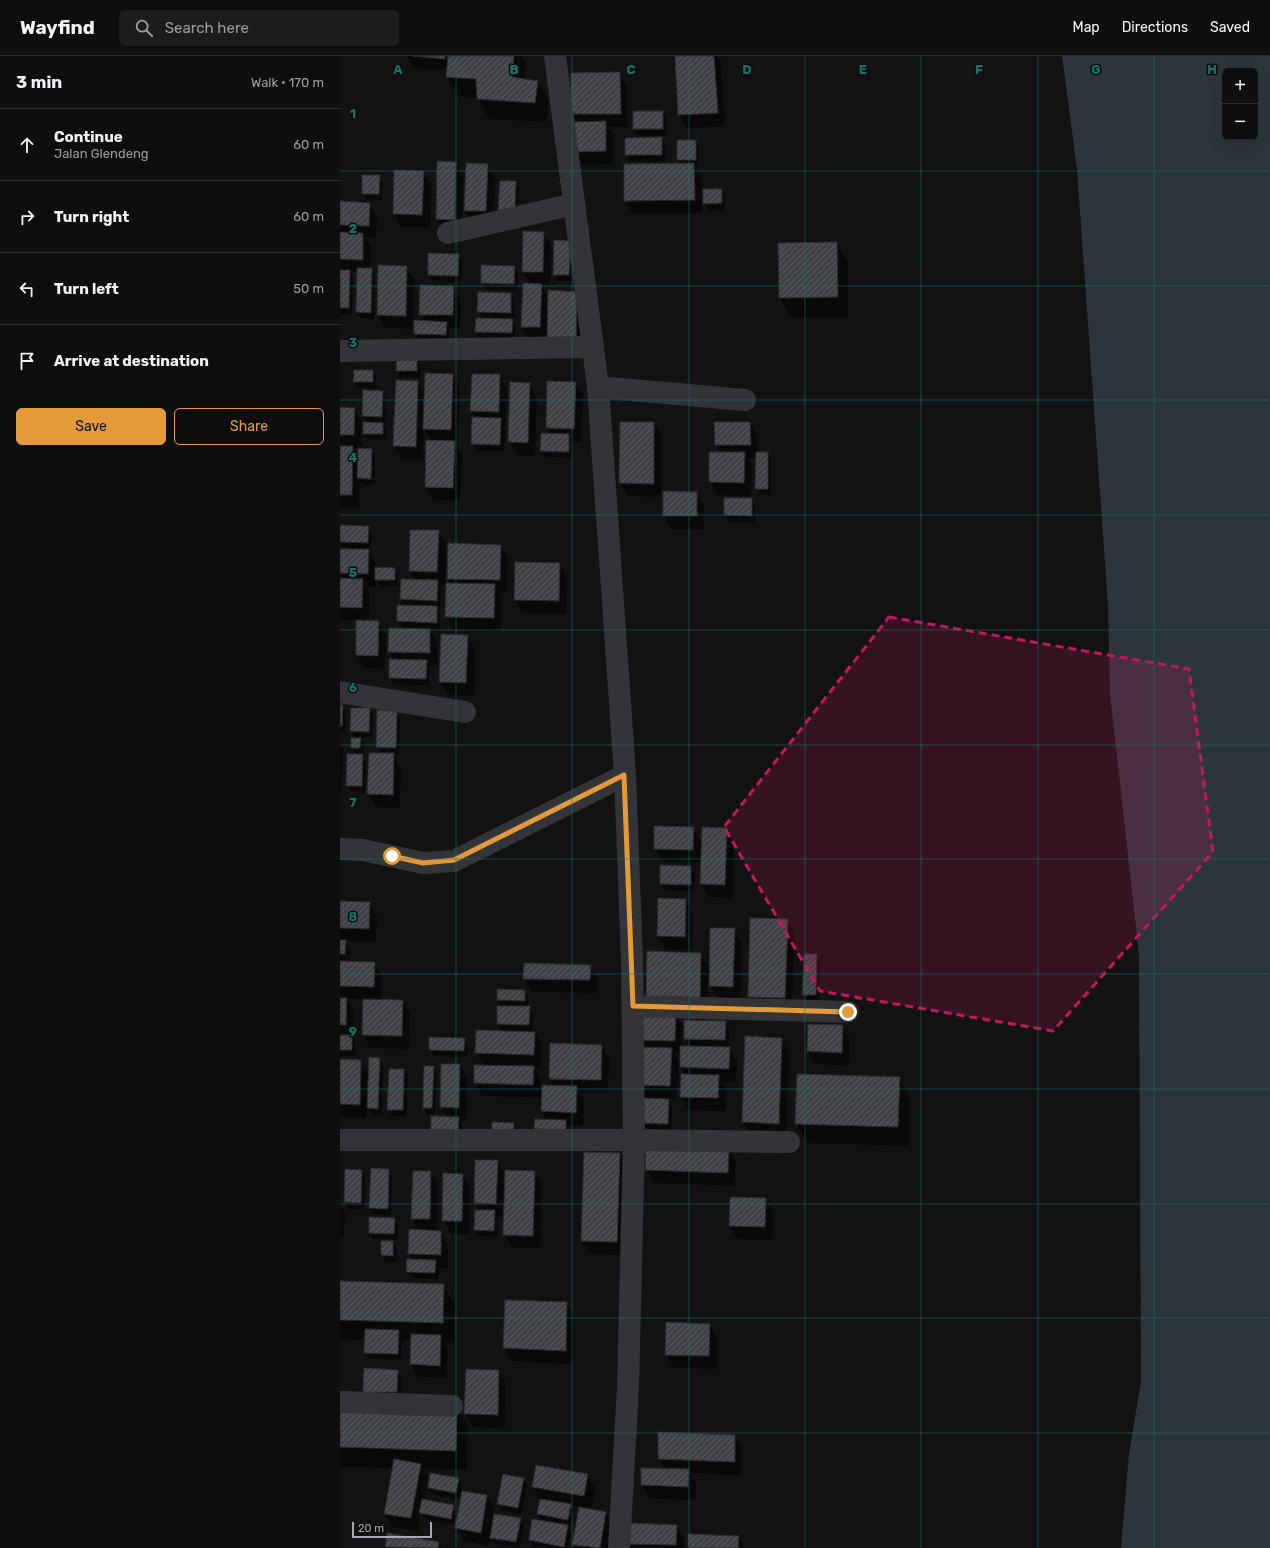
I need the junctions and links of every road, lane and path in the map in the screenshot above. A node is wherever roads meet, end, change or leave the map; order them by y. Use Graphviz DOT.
graph roads {
  1 [pos="555,56"];
  2 [pos="574,204"];
  3 [pos="448,234"];
  4 [pos="593,347"];
  5 [pos="340,351"];
  6 [pos="598,387"];
  7 [pos="745,400"];
  8 [pos="340,692"];
  9 [pos="465,712"];
  10 [pos="624,775"];
  11 [pos="340,849"];
  12 [pos="633,1006"];
  13 [pos="848,1012"];
  14 [pos="340,1140"];
  15 [pos="634,1140"];
  16 [pos="789,1142"];
  17 [pos="340,1402"];
  18 [pos="452,1406"];
  19 [pos="619,1548"];
  1 -- 2 [label="street"];
  2 -- 3 [label="street"];
  2 -- 4 [label="street"];
  4 -- 5 [label="street"];
  4 -- 6 [label="street"];
  6 -- 7 [label="street"];
  6 -- 10 [label="street"];
  8 -- 9 [label="street"];
  10 -- 11 [label="street"];
  10 -- 12 [label="street"];
  12 -- 13 [label="street"];
  12 -- 15 [label="street"];
  14 -- 15 [label="street"];
  15 -- 16 [label="street"];
  15 -- 19 [label="street"];
  17 -- 18 [label="street"];
}
